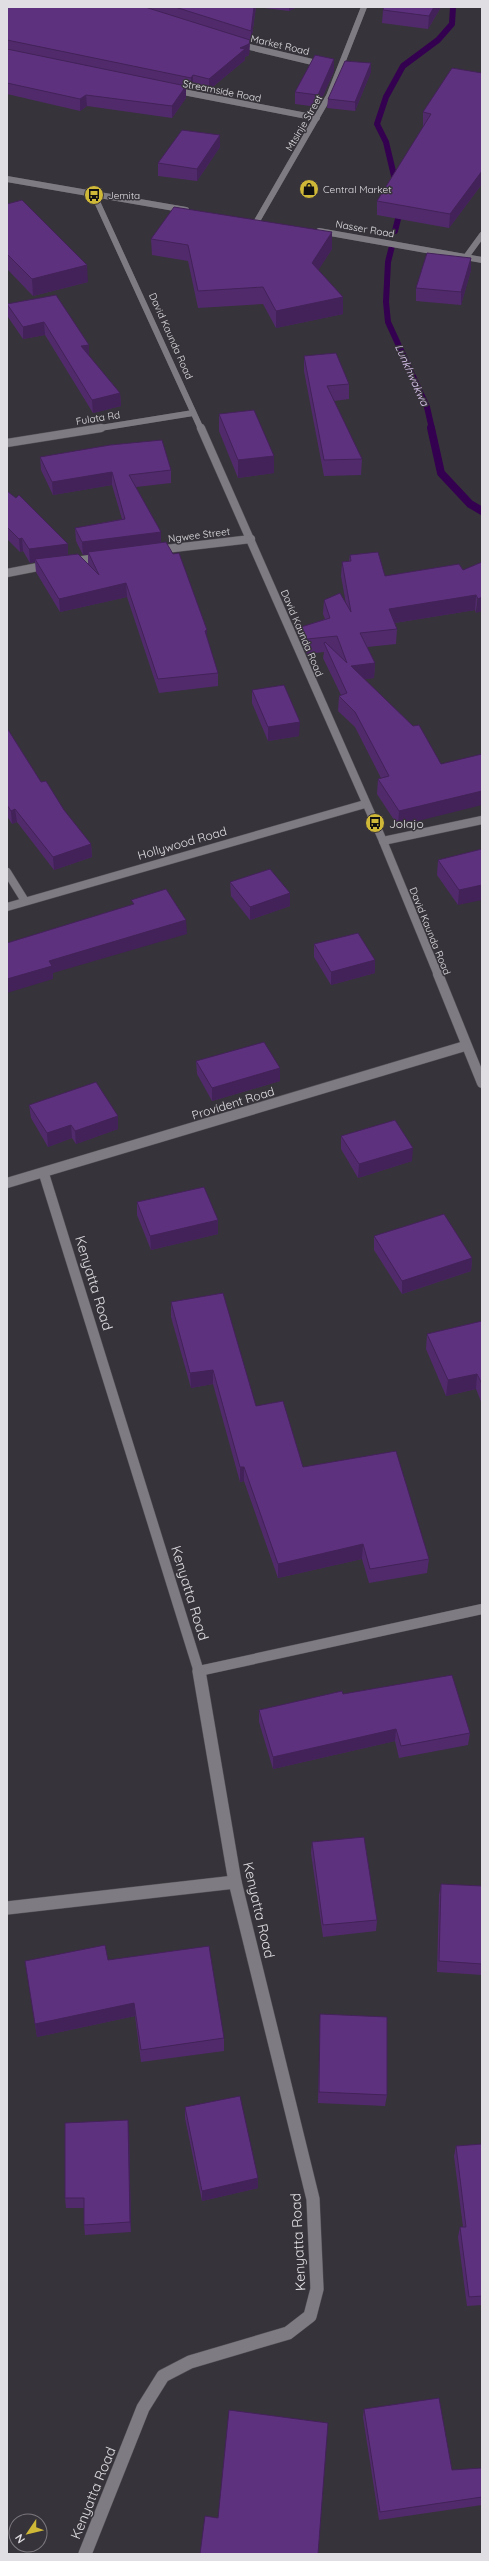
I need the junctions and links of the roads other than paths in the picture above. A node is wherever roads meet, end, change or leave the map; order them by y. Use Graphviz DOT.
graph roads {
  1 [pos="364,7"];
  2 [pos="228,42"];
  3 [pos="340,68"];
  4 [pos="165,89"];
  5 [pos="317,118"];
  6 [pos="7,179"];
  7 [pos="94,195"];
  8 [pos="195,211"];
  9 [pos="250,220"];
  10 [pos="257,221"];
  11 [pos="265,222"];
  12 [pos="309,229"];
  13 [pos="482,234"];
  14 [pos="466,257"];
  15 [pos="482,260"];
  16 [pos="193,413"];
  17 [pos="7,443"];
  18 [pos="251,539"];
  19 [pos="150,551"];
  20 [pos="112,556"];
  21 [pos="7,573"];
  22 [pos="365,804"];
  23 [pos="482,820"];
  24 [pos="383,841"];
  25 [pos="7,872"];
  26 [pos="25,901"];
  27 [pos="7,907"];
  28 [pos="465,1046"];
  29 [pos="482,1083"];
  30 [pos="44,1174"];
  31 [pos="7,1184"];
  32 [pos="482,1609"];
  33 [pos="199,1671"];
  34 [pos="235,1882"];
  35 [pos="7,1908"];
  36 [pos="85,2554"];
  1 -- 3 [label="street, Mtsinje Street"];
  2 -- 3 [label="street, Market Road"];
  3 -- 5 [label="street, Mtsinje Street"];
  4 -- 5 [label="street, Streamside Road"];
  5 -- 10 [label="street, Mtsinje Street"];
  6 -- 7 [label="street"];
  7 -- 8 [label="street"];
  7 -- 16 [label="street, David Kaunda Road"];
  9 -- 10 [label="street"];
  10 -- 11 [label="street"];
  12 -- 14 [label="street, Nasser Road"];
  13 -- 14 [label="street"];
  14 -- 15 [label="street, Nasser Road"];
  16 -- 17 [label="street, Fulata Rd"];
  16 -- 18 [label="street, David Kaunda Road"];
  18 -- 19 [label="street, Ngwee Street"];
  18 -- 22 [label="street, David Kaunda Road"];
  20 -- 21 [label="street"];
  22 -- 24 [label="street, David Kaunda Road"];
  22 -- 26 [label="street, Hollywood Road"];
  23 -- 24 [label="street"];
  24 -- 28 [label="street, David Kaunda Road"];
  25 -- 26 [label="street"];
  26 -- 27 [label="street, Hollywood Road"];
  28 -- 29 [label="street, David Kaunda Road"];
  28 -- 30 [label="street, Provident Road"];
  30 -- 31 [label="street, Provident Road"];
  30 -- 33 [label="street, Kenyatta Road"];
  32 -- 33 [label="street"];
  33 -- 34 [label="street, Kenyatta Road"];
  34 -- 35 [label="street"];
  34 -- 36 [label="street, Kenyatta Road"];
}
